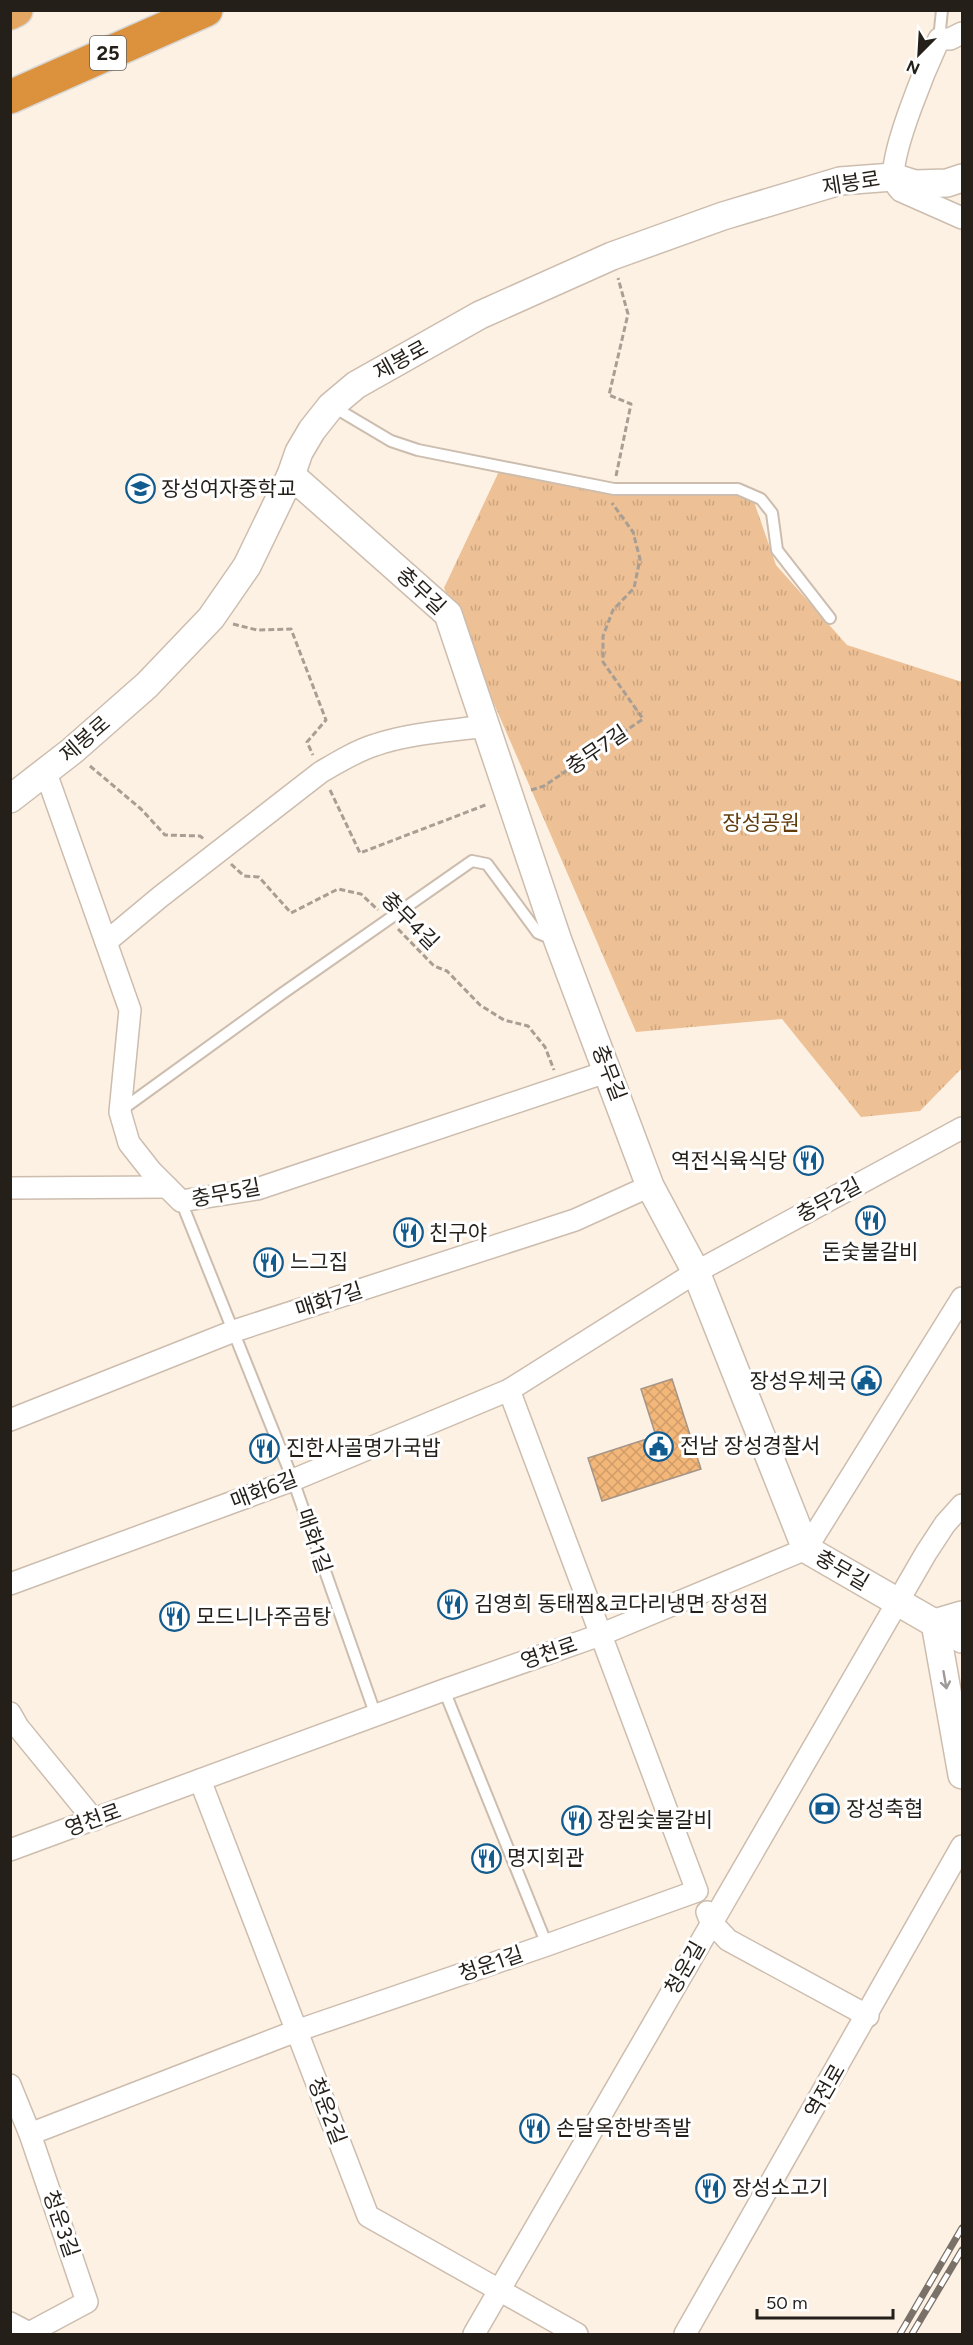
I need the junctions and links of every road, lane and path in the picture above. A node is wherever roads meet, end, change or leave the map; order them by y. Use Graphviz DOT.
graph roads {
  1 [pos="16,10"];
  2 [pos="155,10"];
  3 [pos="206,10"];
  4 [pos="942,10"];
  5 [pos="10,13"];
  6 [pos="963,33"];
  7 [pos="939,39"];
  8 [pos="10,74"];
  9 [pos="10,97"];
  10 [pos="893,177"];
  11 [pos="963,178"];
  12 [pos="963,218"];
  13 [pos="612,256"];
  14 [pos="331,406"];
  15 [pos="291,475"];
  16 [pos="614,489"];
  17 [pos="830,618"];
  18 [pos="486,726"];
  19 [pos="72,751"];
  20 [pos="46,773"];
  21 [pos="509,796"];
  22 [pos="10,799"];
  23 [pos="218,852"];
  24 [pos="388,919"];
  25 [pos="558,941"];
  26 [pos="106,942"];
  27 [pos="609,1071"];
  28 [pos="560,1086"];
  29 [pos="120,1112"];
  30 [pos="963,1128"];
  31 [pos="650,1186"];
  32 [pos="10,1188"];
  33 [pos="174,1194"];
  34 [pos="696,1272"];
  35 [pos="960,1308"];
  36 [pos="234,1331"];
  37 [pos="509,1390"];
  38 [pos="10,1420"];
  39 [pos="293,1480"];
  40 [pos="963,1505"];
  41 [pos="806,1549"];
  42 [pos="10,1584"];
  43 [pos="897,1602"];
  44 [pos="963,1615"];
  45 [pos="935,1623"];
  46 [pos="600,1635"];
  47 [pos="963,1639"];
  48 [pos="444,1690"];
  49 [pos="10,1713"];
  50 [pos="376,1716"];
  51 [pos="963,1775"];
  52 [pos="200,1780"];
  53 [pos="94,1820"];
  54 [pos="963,1846"];
  55 [pos="10,1850"];
  56 [pos="697,1891"];
  57 [pos="711,1922"];
  58 [pos="547,1945"];
  59 [pos="868,2016"];
  60 [pos="296,2031"];
  61 [pos="10,2085"];
  62 [pos="30,2134"];
  63 [pos="500,2290"];
  64 [pos="23,2330"];
  65 [pos="474,2334"];
  66 [pos="577,2334"];
  67 [pos="685,2334"];
  1 -- 5 [label="highway"];
  2 -- 8 [label="highway, 25"];
  3 -- 9 [label="highway, 25"];
  4 -- 7 [label="lane"];
  6 -- 7 [label="street"];
  7 -- 10 [label="street"];
  10 -- 11 [label="street, 제봉로"];
  10 -- 12 [label="street"];
  10 -- 13 [label="street, 제봉로"];
  13 -- 14 [label="street, 제봉로"];
  13 -- 16 [label="path, 충무7길"];
  14 -- 15 [label="street, 제봉로"];
  14 -- 16 [label="lane"];
  15 -- 18 [label="street, 충무길"];
  15 -- 19 [label="street, 제봉로"];
  16 -- 17 [label="lane"];
  16 -- 21 [label="path, 충무7길"];
  18 -- 21 [label="street, 충무길"];
  18 -- 23 [label="street"];
  19 -- 20 [label="street, 제봉로"];
  19 -- 23 [label="path, 충무4길"];
  20 -- 22 [label="street, 제봉로"];
  20 -- 26 [label="street, 충무5길"];
  21 -- 25 [label="street, 충무길"];
  23 -- 24 [label="path, 충무4길"];
  23 -- 26 [label="street"];
  24 -- 25 [label="lane"];
  24 -- 28 [label="path, 충무4길"];
  24 -- 29 [label="lane"];
  25 -- 27 [label="street, 충무길"];
  26 -- 29 [label="street, 충무5길"];
  27 -- 28 [label="street, 충무5길"];
  27 -- 31 [label="street, 충무길"];
  28 -- 33 [label="street, 충무5길"];
  29 -- 33 [label="street, 충무5길"];
  30 -- 34 [label="street, 충무2길"];
  31 -- 34 [label="street, 충무길"];
  31 -- 36 [label="street, 매화7길"];
  32 -- 33 [label="street"];
  33 -- 36 [label="lane, 매화1길"];
  34 -- 37 [label="street, 매화6길"];
  34 -- 41 [label="street, 충무길"];
  35 -- 41 [label="street"];
  36 -- 38 [label="street, 매화7길"];
  36 -- 39 [label="lane, 매화1길"];
  37 -- 39 [label="street, 매화6길"];
  37 -- 46 [label="street"];
  39 -- 42 [label="street, 매화6길"];
  39 -- 50 [label="lane, 매화1길"];
  40 -- 43 [label="street, 청운길"];
  41 -- 43 [label="street, 충무길"];
  41 -- 46 [label="street, 영천로"];
  43 -- 45 [label="street, 충무길"];
  43 -- 57 [label="street, 청운길"];
  44 -- 45 [label="street"];
  45 -- 47 [label="street, 충무길"];
  45 -- 51 [label="street, one-way"];
  46 -- 48 [label="street, 영천로"];
  46 -- 56 [label="street"];
  48 -- 50 [label="street, 영천로"];
  48 -- 58 [label="lane"];
  49 -- 53 [label="street"];
  50 -- 52 [label="street, 영천로"];
  52 -- 53 [label="street, 영천로"];
  52 -- 60 [label="street, 청운2길"];
  53 -- 55 [label="street, 영천로"];
  54 -- 59 [label="street, 역전로"];
  56 -- 57 [label="street"];
  56 -- 58 [label="street, 청운1길"];
  57 -- 59 [label="street"];
  57 -- 63 [label="street, 청운길"];
  58 -- 60 [label="street, 청운1길"];
  59 -- 67 [label="street, 역전로"];
  60 -- 62 [label="street, 청운1길"];
  60 -- 63 [label="street, 청운2길"];
  61 -- 62 [label="street, 청운3길"];
  62 -- 64 [label="street, 청운3길"];
  63 -- 65 [label="street, 청운길"];
  63 -- 66 [label="street, 청운2길"];
}
